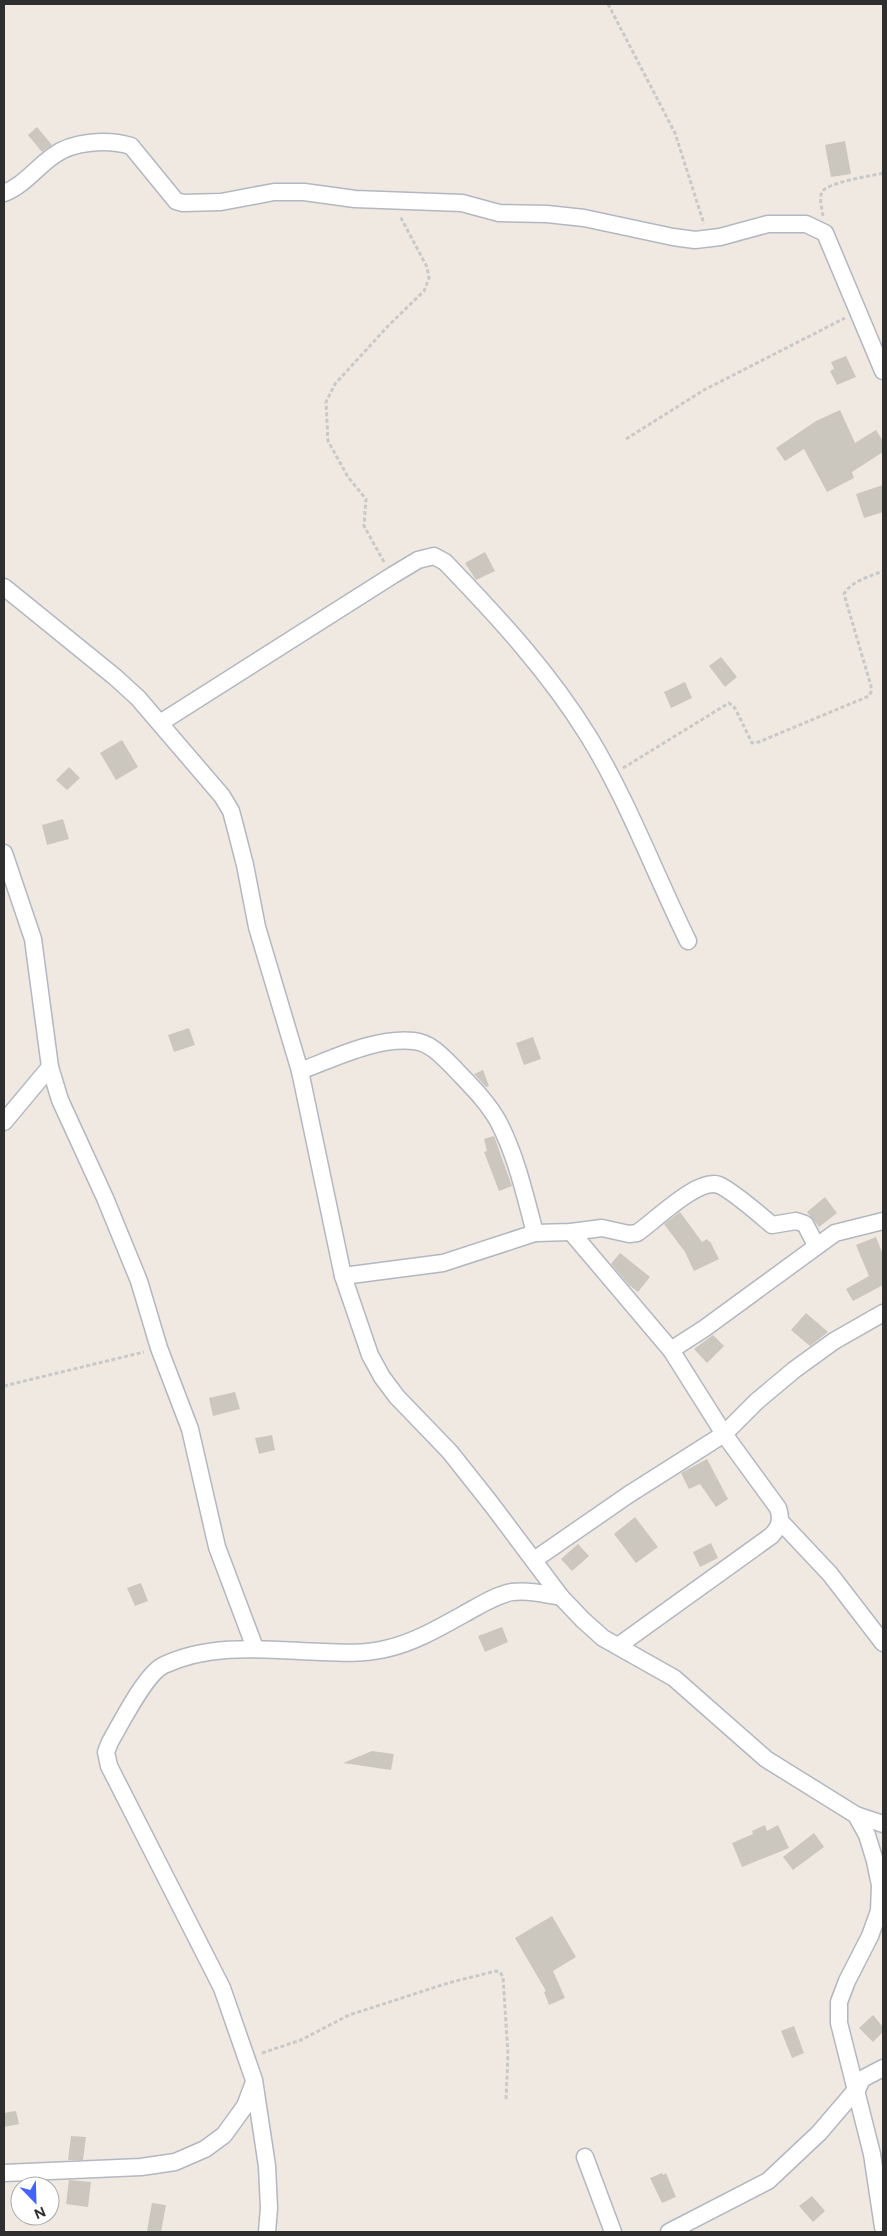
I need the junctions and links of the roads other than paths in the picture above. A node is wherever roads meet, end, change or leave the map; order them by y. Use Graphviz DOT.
graph roads {
  1 [pos="4,193"];
  2 [pos="883,371"];
  3 [pos="4,587"];
  4 [pos="160,723"];
  5 [pos="4,853"];
  6 [pos="688,941"];
  7 [pos="50,1067"];
  8 [pos="300,1071"];
  9 [pos="4,1122"];
  10 [pos="883,1221"];
  11 [pos="535,1232"];
  12 [pos="571,1232"];
  13 [pos="816,1245"];
  14 [pos="343,1276"];
  15 [pos="883,1313"];
  16 [pos="671,1350"];
  17 [pos="724,1434"];
  18 [pos="781,1522"];
  19 [pos="534,1560"];
  20 [pos="561,1597"];
  21 [pos="883,1643"];
  22 [pos="618,1646"];
  23 [pos="255,1648"];
  24 [pos="856,1815"];
  25 [pos="883,1824"];
  26 [pos="883,2068"];
  27 [pos="254,2080"];
  28 [pos="856,2091"];
  29 [pos="585,2157"];
  30 [pos="4,2173"];
  31 [pos="883,2227"];
  32 [pos="267,2232"];
  33 [pos="613,2232"];
  34 [pos="669,2232"];
  1 -- 2 [label="street"];
  3 -- 4 [label="street"];
  4 -- 6 [label="street"];
  4 -- 8 [label="street"];
  5 -- 7 [label="street"];
  7 -- 9 [label="street"];
  7 -- 23 [label="street"];
  8 -- 11 [label="street"];
  8 -- 14 [label="street"];
  10 -- 13 [label="street"];
  11 -- 12 [label="street"];
  11 -- 14 [label="street"];
  12 -- 13 [label="street"];
  12 -- 16 [label="street"];
  13 -- 16 [label="street"];
  14 -- 19 [label="street"];
  15 -- 17 [label="street"];
  16 -- 17 [label="street"];
  17 -- 18 [label="street"];
  17 -- 19 [label="street"];
  18 -- 21 [label="street"];
  18 -- 22 [label="street"];
  19 -- 20 [label="street"];
  20 -- 22 [label="street"];
  20 -- 23 [label="street"];
  22 -- 24 [label="street"];
  23 -- 27 [label="street"];
  24 -- 25 [label="street"];
  24 -- 28 [label="street"];
  26 -- 28 [label="street"];
  27 -- 30 [label="street"];
  27 -- 32 [label="street"];
  28 -- 31 [label="street"];
  28 -- 34 [label="street"];
  29 -- 33 [label="street"];
}
